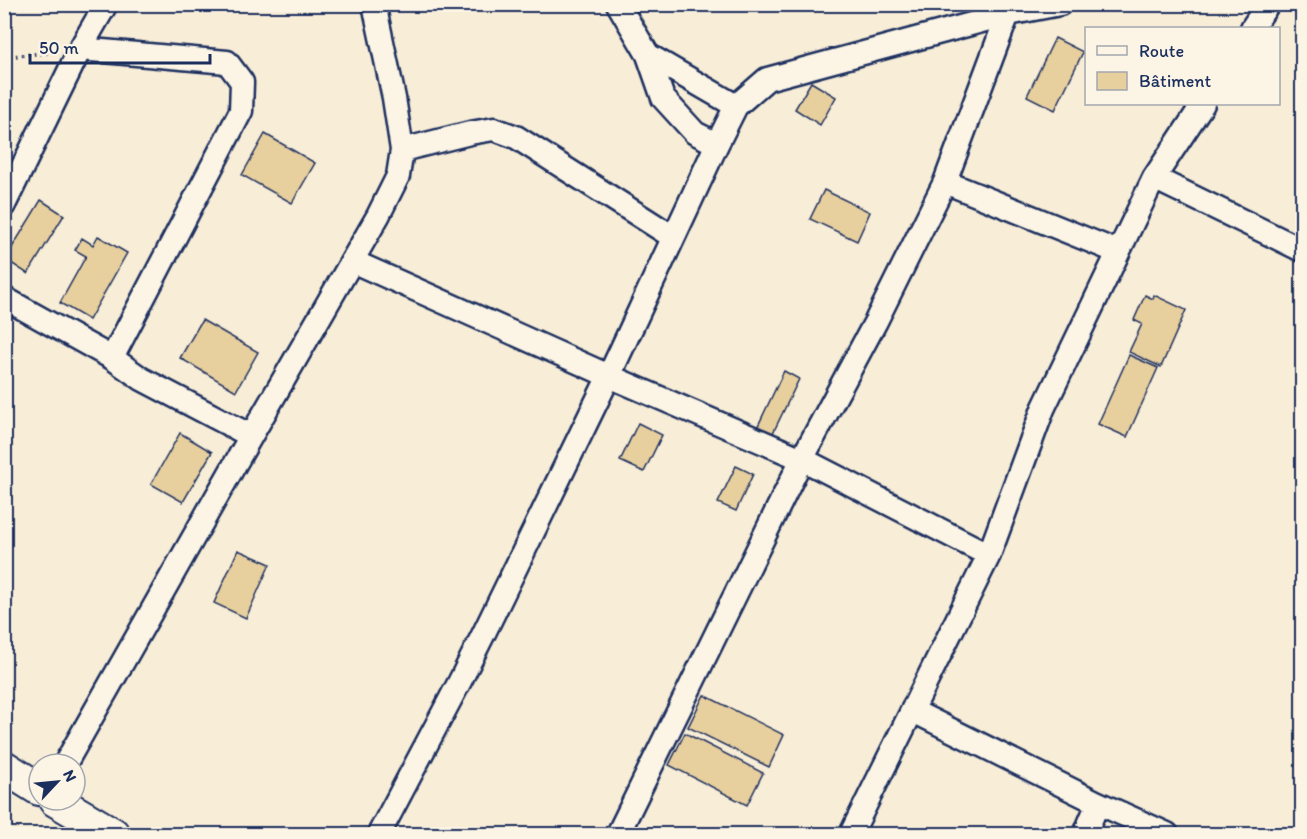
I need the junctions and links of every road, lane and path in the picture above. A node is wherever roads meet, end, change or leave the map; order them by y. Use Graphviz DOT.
graph roads {
  1 [pos="106,4"];
  2 [pos="374,4"];
  3 [pos="618,4"];
  4 [pos="1060,4"];
  5 [pos="1268,4"];
  6 [pos="1008,14"];
  7 [pos="1253,27"];
  8 [pos="80,49"];
  9 [pos="648,56"];
  10 [pos="4,57"];
  11 [pos="1202,105"];
  12 [pos="736,106"];
  13 [pos="717,144"];
  14 [pos="402,150"];
  15 [pos="1154,178"];
  16 [pos="945,182"];
  17 [pos="4,205"];
  18 [pos="673,237"];
  19 [pos="1302,250"];
  20 [pos="1118,252"];
  21 [pos="352,261"];
  22 [pos="4,298"];
  23 [pos="112,358"];
  24 [pos="609,376"];
  25 [pos="251,436"];
  26 [pos="802,459"];
  27 [pos="989,555"];
  28 [pos="913,711"];
  29 [pos="72,752"];
  30 [pos="4,767"];
  31 [pos="27,781"];
  32 [pos="1098,803"];
  33 [pos="75,812"];
  34 [pos="113,834"];
  35 [pos="379,834"];
  36 [pos="618,834"];
  37 [pos="851,834"];
  38 [pos="1085,834"];
  39 [pos="1167,834"];
  1 -- 8 [label="street"];
  2 -- 14 [label="street"];
  3 -- 9 [label="street"];
  4 -- 6 [label="street"];
  5 -- 7 [label="street"];
  6 -- 12 [label="street"];
  6 -- 16 [label="street"];
  8 -- 10 [label="path"];
  8 -- 17 [label="street"];
  8 -- 23 [label="street"];
  9 -- 12 [label="street"];
  9 -- 13 [label="street"];
  11 -- 15 [label="street"];
  12 -- 13 [label="street"];
  13 -- 18 [label="street"];
  14 -- 18 [label="street"];
  14 -- 21 [label="street"];
  15 -- 19 [label="street"];
  15 -- 20 [label="street"];
  16 -- 20 [label="street"];
  16 -- 26 [label="street"];
  18 -- 24 [label="street"];
  20 -- 27 [label="street"];
  21 -- 24 [label="street"];
  21 -- 25 [label="street"];
  22 -- 23 [label="street"];
  23 -- 25 [label="street"];
  24 -- 26 [label="street"];
  24 -- 35 [label="street"];
  25 -- 29 [label="street"];
  26 -- 27 [label="street"];
  26 -- 36 [label="street"];
  27 -- 28 [label="street"];
  28 -- 32 [label="street"];
  28 -- 37 [label="street"];
  30 -- 31 [label="main road"];
  32 -- 38 [label="street"];
  32 -- 39 [label="street"];
  33 -- 34 [label="main road"];
}
